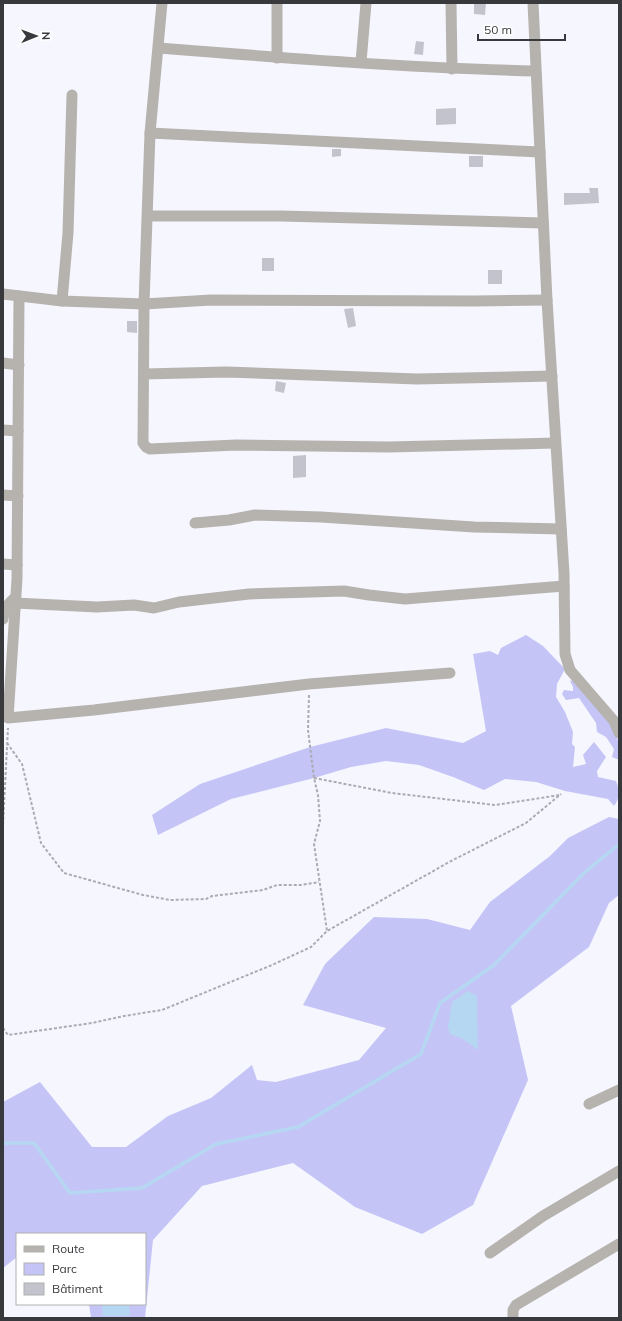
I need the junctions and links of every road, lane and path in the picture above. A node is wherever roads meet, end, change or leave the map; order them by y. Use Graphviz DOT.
graph roads {
  1 [pos="162,3"];
  2 [pos="277,3"];
  3 [pos="366,3"];
  4 [pos="450,3"];
  5 [pos="533,3"];
  6 [pos="159,48"];
  7 [pos="277,58"];
  8 [pos="361,62"];
  9 [pos="452,69"];
  10 [pos="535,71"];
  11 [pos="72,95"];
  12 [pos="150,133"];
  13 [pos="540,152"];
  14 [pos="148,216"];
  15 [pos="543,223"];
  16 [pos="3,287"];
  17 [pos="3,294"];
  18 [pos="19,296"];
  19 [pos="547,300"];
  20 [pos="62,301"];
  21 [pos="144,304"];
  22 [pos="3,363"];
  23 [pos="19,365"];
  24 [pos="144,374"];
  25 [pos="552,376"];
  26 [pos="3,430"];
  27 [pos="18,431"];
  28 [pos="555,443"];
  29 [pos="3,495"];
  30 [pos="18,496"];
  31 [pos="195,522"];
  32 [pos="561,529"];
  33 [pos="3,564"];
  34 [pos="17,565"];
  35 [pos="564,586"];
  36 [pos="15,600"];
  37 [pos="3,619"];
  38 [pos="450,673"];
  39 [pos="309,684"];
  40 [pos="8,718"];
  41 [pos="619,733"];
  42 [pos="7,742"];
  43 [pos="314,778"];
  44 [pos="3,825"];
  45 [pos="319,882"];
  46 [pos="327,931"];
  47 [pos="3,1028"];
  48 [pos="619,1090"];
  49 [pos="589,1104"];
  50 [pos="619,1171"];
  51 [pos="619,1244"];
  52 [pos="490,1253"];
  53 [pos="513,1318"];
  1 -- 6 [label="street"];
  2 -- 7 [label="street"];
  3 -- 8 [label="street"];
  4 -- 9 [label="street"];
  5 -- 10 [label="street"];
  6 -- 7 [label="street"];
  6 -- 12 [label="street"];
  7 -- 8 [label="street"];
  8 -- 9 [label="street"];
  9 -- 10 [label="street"];
  10 -- 13 [label="street"];
  11 -- 20 [label="street"];
  12 -- 13 [label="street"];
  12 -- 14 [label="street"];
  13 -- 15 [label="street"];
  14 -- 15 [label="street"];
  14 -- 21 [label="street"];
  15 -- 19 [label="street"];
  16 -- 17 [label="street"];
  17 -- 18 [label="street"];
  18 -- 20 [label="street"];
  18 -- 23 [label="street"];
  19 -- 21 [label="street"];
  19 -- 25 [label="street"];
  20 -- 21 [label="street"];
  21 -- 24 [label="street"];
  22 -- 23 [label="street"];
  23 -- 27 [label="street"];
  24 -- 25 [label="street"];
  24 -- 28 [label="street"];
  25 -- 28 [label="street"];
  26 -- 27 [label="street"];
  27 -- 30 [label="street"];
  28 -- 32 [label="street"];
  29 -- 30 [label="street"];
  30 -- 34 [label="street"];
  31 -- 32 [label="street"];
  32 -- 35 [label="street"];
  33 -- 34 [label="street"];
  34 -- 36 [label="street"];
  35 -- 36 [label="street"];
  35 -- 41 [label="street"];
  36 -- 37 [label="street"];
  36 -- 40 [label="street"];
  38 -- 39 [label="street"];
  39 -- 40 [label="street"];
  39 -- 43 [label="path"];
  40 -- 42 [label="path"];
  42 -- 44 [label="path"];
  42 -- 45 [label="path"];
  43 -- 45 [label="path"];
  43 -- 46 [label="path"];
  45 -- 46 [label="path"];
  46 -- 47 [label="path"];
  48 -- 49 [label="street"];
  50 -- 52 [label="street"];
  51 -- 53 [label="street"];
}
